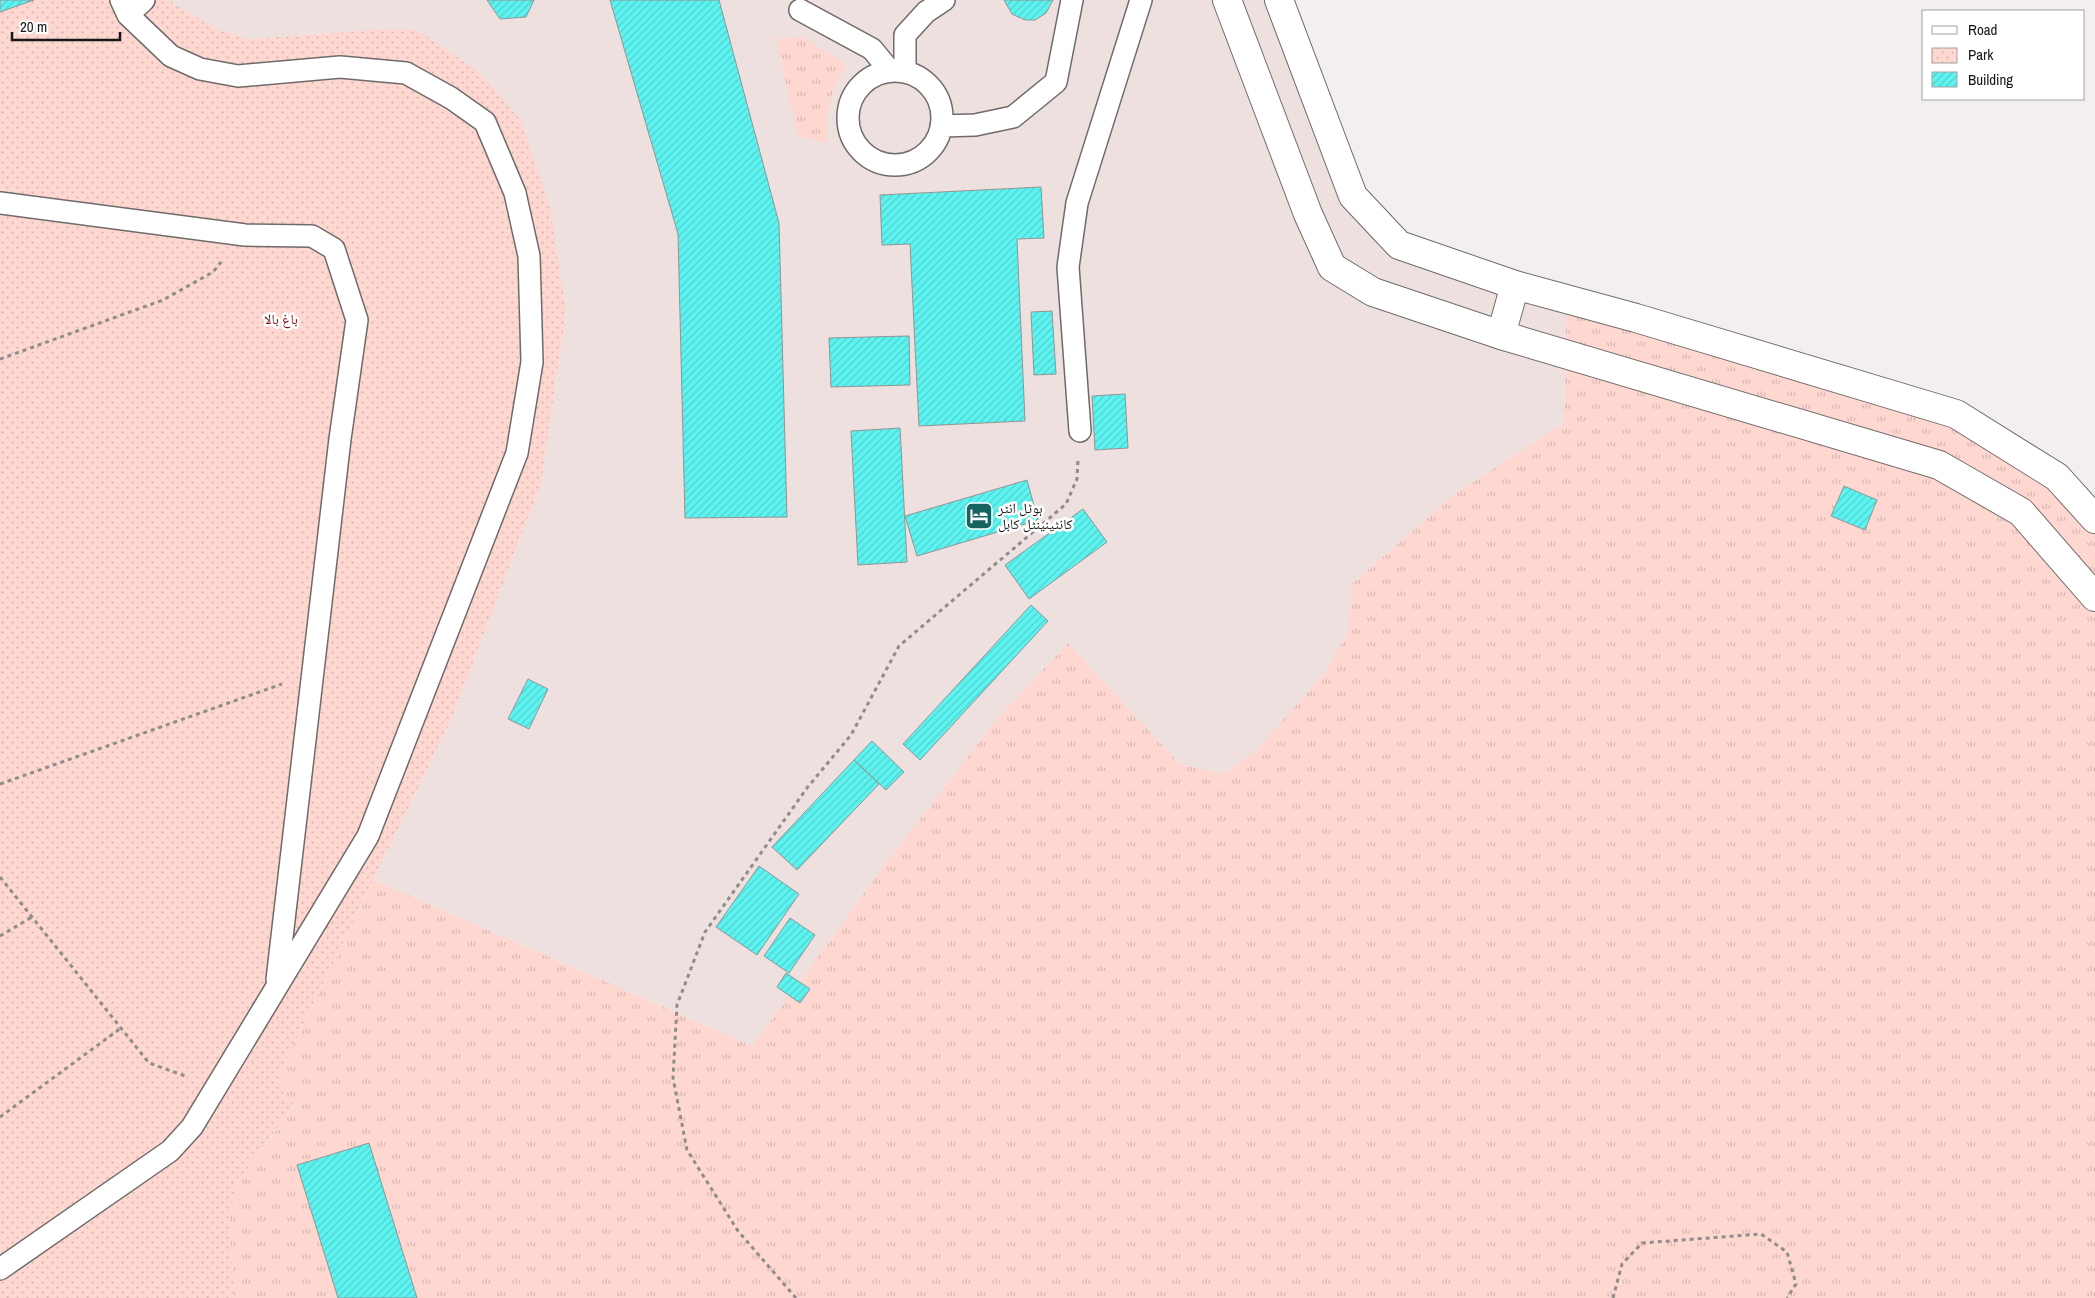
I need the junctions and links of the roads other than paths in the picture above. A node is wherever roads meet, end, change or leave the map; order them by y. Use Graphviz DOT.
graph roads {
  1 [pos="144,0"];
  2 [pos="944,0"];
  3 [pos="1072,0"];
  4 [pos="1141,0"];
  5 [pos="1227,0"];
  6 [pos="1279,0"];
  7 [pos="124,7"];
  8 [pos="800,10"];
  9 [pos="898,71"];
  10 [pos="941,126"];
  11 [pos="0,203"];
  12 [pos="1515,285"];
  13 [pos="1501,335"];
  14 [pos="1080,431"];
  15 [pos="2095,519"];
  16 [pos="2095,597"];
  17 [pos="276,988"];
  18 [pos="0,1269"];
  1 -- 7 [label="lane"];
  2 -- 9 [label="lane"];
  3 -- 10 [label="lane"];
  4 -- 14 [label="lane"];
  5 -- 13 [label="street"];
  6 -- 12 [label="street"];
  7 -- 17 [label="lane"];
  8 -- 9 [label="lane"];
  9 -- 10 [label="lane"];
  9 -- 10 [label="lane"];
  11 -- 17 [label="lane"];
  12 -- 13 [label="street"];
  12 -- 15 [label="street"];
  13 -- 16 [label="street"];
  17 -- 18 [label="lane"];
}
